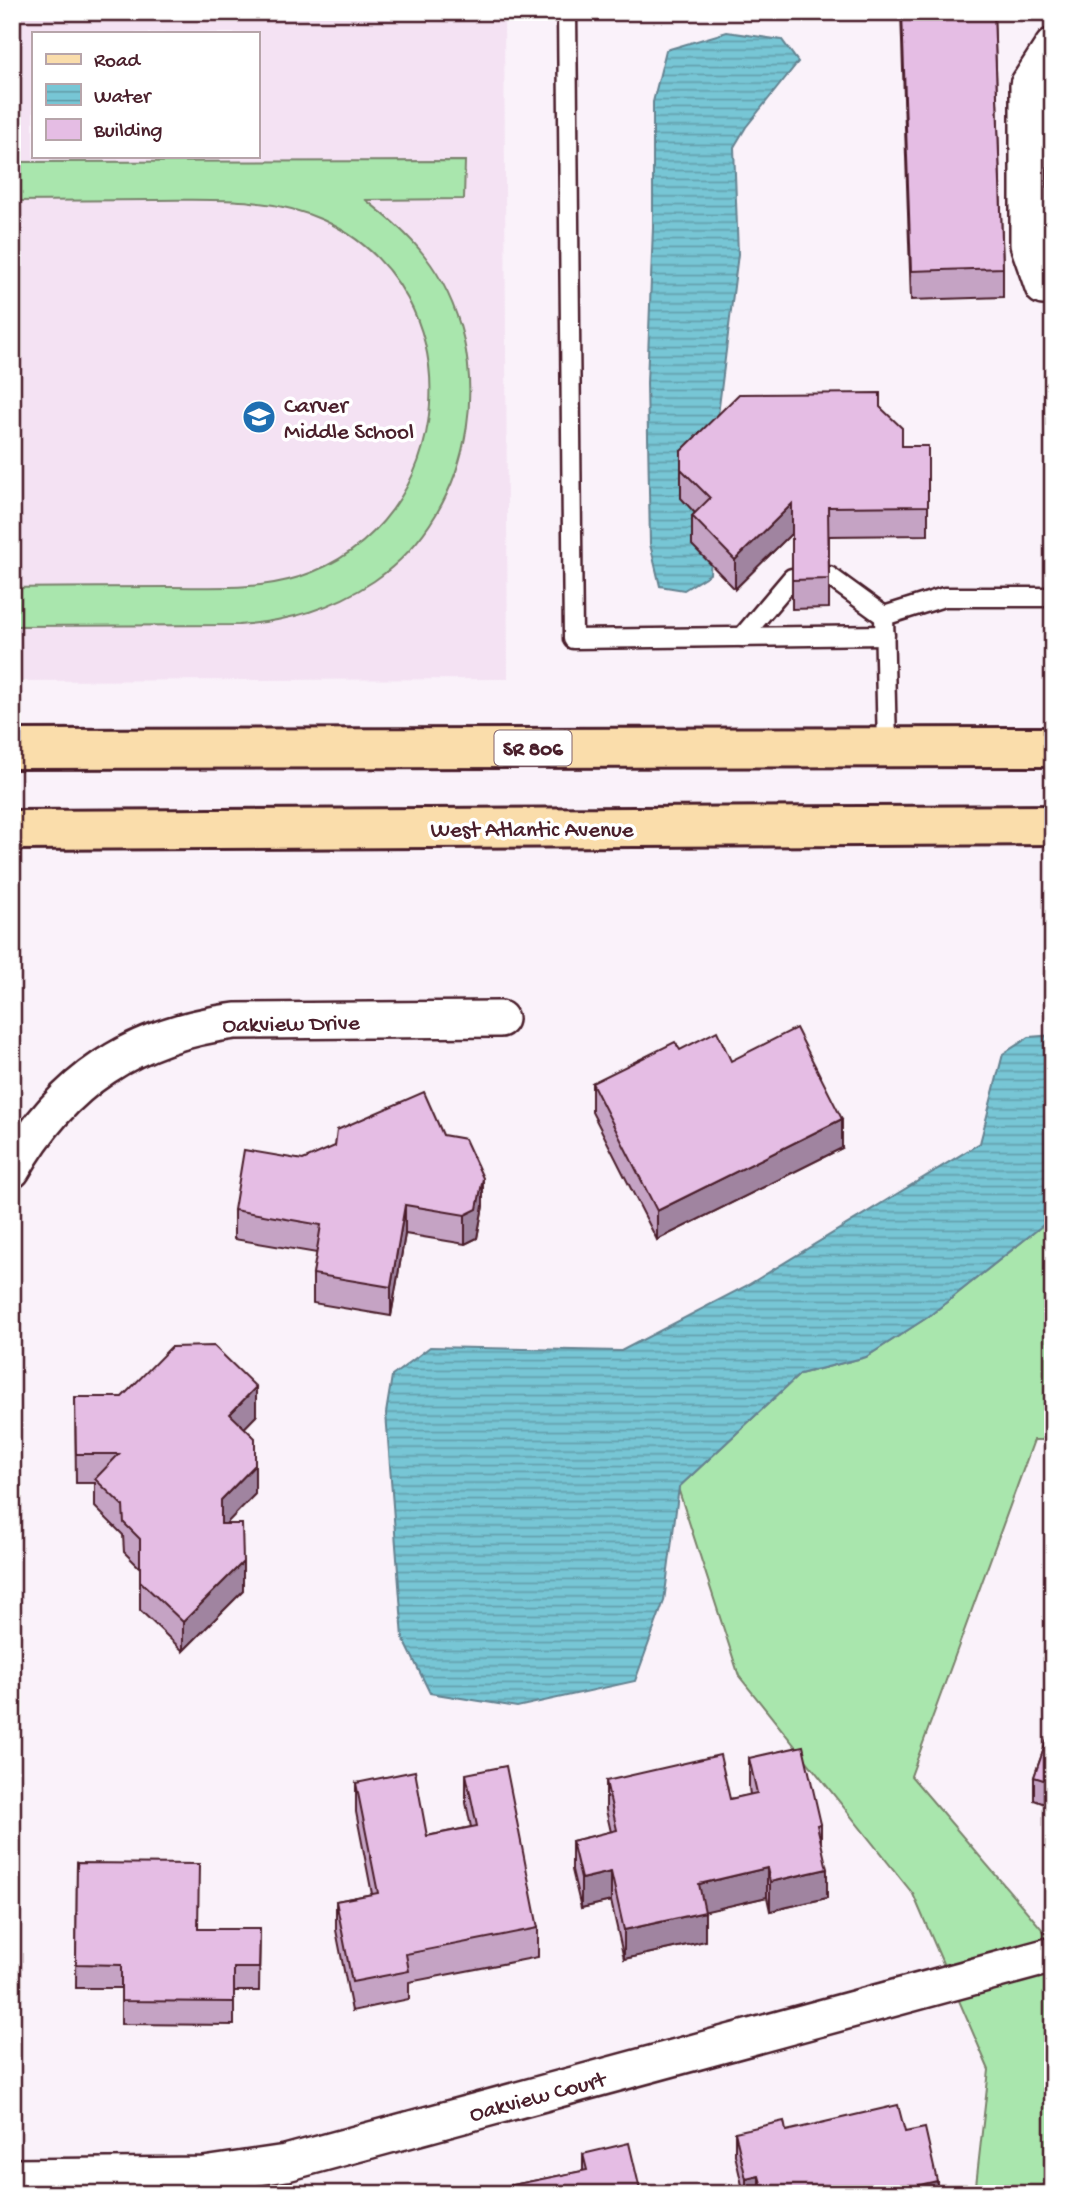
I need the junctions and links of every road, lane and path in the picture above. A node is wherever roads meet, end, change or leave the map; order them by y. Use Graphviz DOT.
graph roads {
  1 [pos="567,12"];
  2 [pos="1053,46"];
  3 [pos="1053,287"];
  4 [pos="829,576"];
  5 [pos="792,578"];
  6 [pos="1053,597"];
  7 [pos="884,616"];
  8 [pos="885,635"];
  9 [pos="742,637"];
  10 [pos="1053,747"];
  11 [pos="12,748"];
  12 [pos="887,748"];
  13 [pos="1053,825"];
  14 [pos="12,830"];
  15 [pos="500,1019"];
  16 [pos="12,1170"];
  17 [pos="1053,1955"];
  18 [pos="12,2177"];
  1 -- 9 [label="lane"];
  2 -- 3 [label="street"];
  4 -- 7 [label="lane"];
  5 -- 9 [label="lane"];
  6 -- 7 [label="lane"];
  7 -- 8 [label="lane"];
  8 -- 9 [label="lane"];
  8 -- 12 [label="lane"];
  10 -- 12 [label="main road, SR 806"];
  11 -- 12 [label="main road, SR 806"];
  13 -- 14 [label="main road, West Atlantic Avenue"];
  15 -- 16 [label="street, Oakview Drive"];
  17 -- 18 [label="street, Oakview Court"];
}
